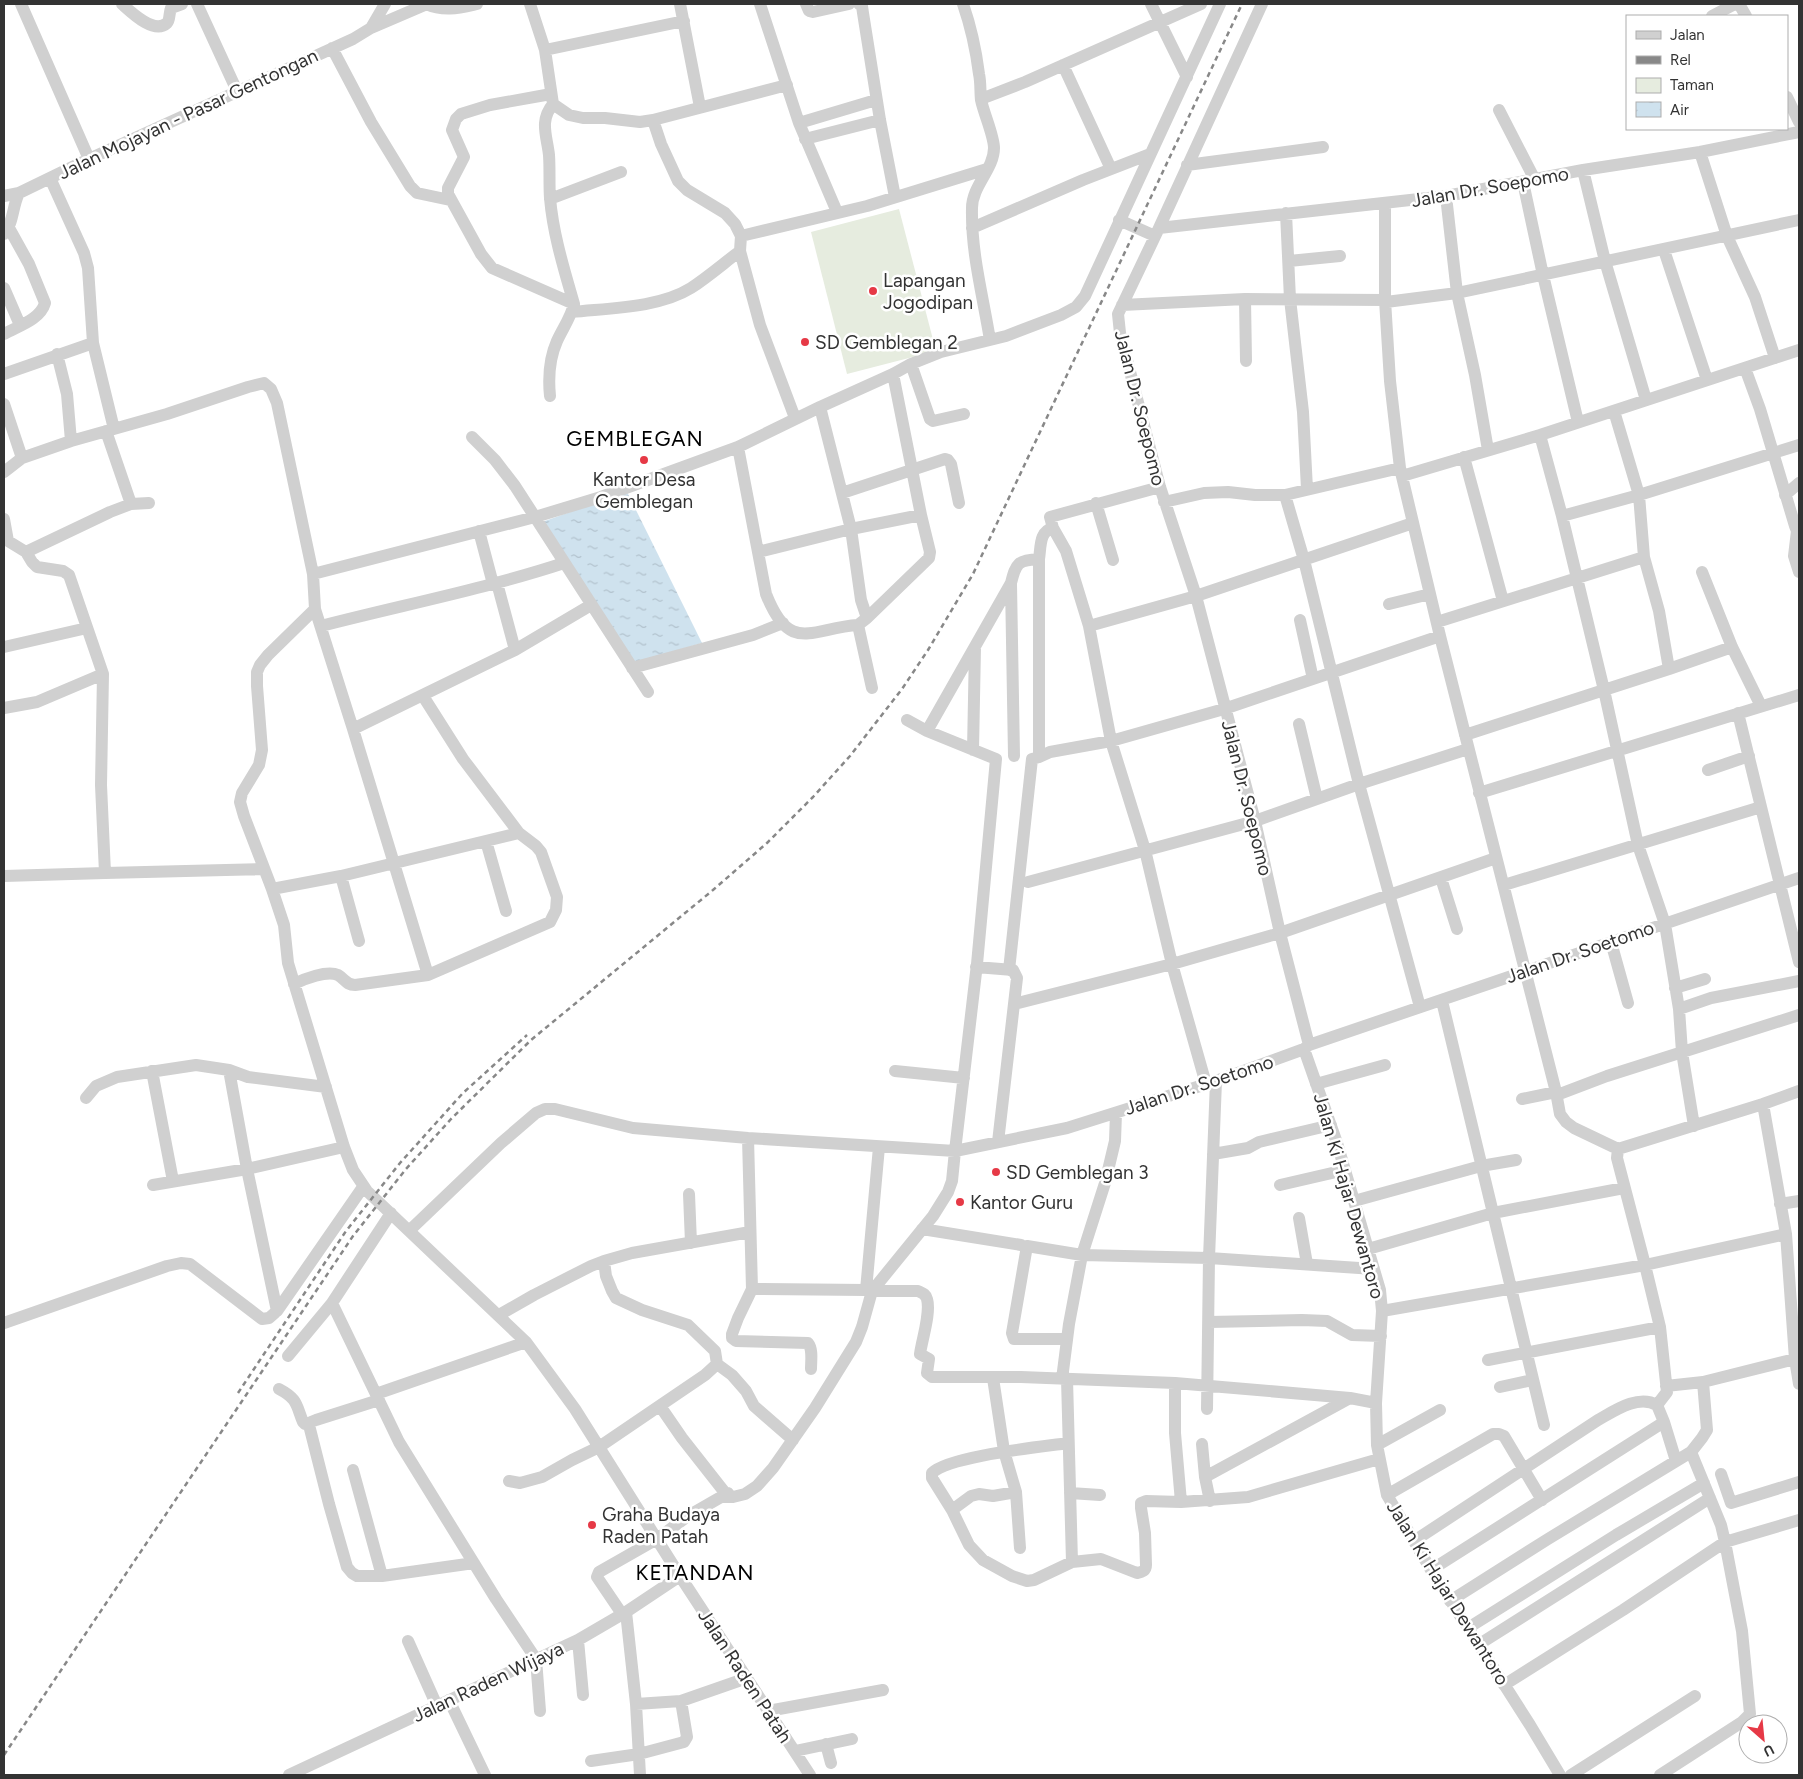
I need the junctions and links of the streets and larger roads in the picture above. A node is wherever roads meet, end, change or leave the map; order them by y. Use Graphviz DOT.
graph roads {
  1 [pos="21,4"];
  2 [pos="122,4"];
  3 [pos="182,4"];
  4 [pos="197,4"];
  5 [pos="385,4"];
  6 [pos="427,4"];
  7 [pos="477,4"];
  8 [pos="530,4"];
  9 [pos="680,4"];
  10 [pos="760,4"];
  11 [pos="806,4"];
  12 [pos="849,4"];
  13 [pos="859,4"];
  14 [pos="963,4"];
  15 [pos="1151,4"];
  16 [pos="1201,4"];
  17 [pos="1220,4"];
  18 [pos="1262,4"];
  19 [pos="1737,4"];
  20 [pos="1714,15"];
  21 [pos="1745,15"];
  22 [pos="684,21"];
  23 [pos="1160,22"];
  24 [pos="371,28"];
  25 [pos="332,48"];
  26 [pos="545,50"];
  27 [pos="1063,65"];
  28 [pos="1187,77"];
  29 [pos="787,85"];
  30 [pos="237,91"];
  31 [pos="552,99"];
  32 [pos="981,99"];
  33 [pos="1788,99"];
  34 [pos="876,100"];
  35 [pos="700,107"];
  36 [pos="1498,110"];
  37 [pos="653,120"];
  38 [pos="880,120"];
  39 [pos="1799,122"];
  40 [pos="799,123"];
  41 [pos="1799,132"];
  42 [pos="805,139"];
  43 [pos="1324,147"];
  44 [pos="1700,152"];
  45 [pos="1150,154"];
  46 [pos="89,159"];
  47 [pos="1187,165"];
  48 [pos="987,169"];
  49 [pos="1111,169"];
  50 [pos="1583,170"];
  51 [pos="621,172"];
  52 [pos="50,178"];
  53 [pos="1529,181"];
  54 [pos="20,193"];
  55 [pos="4,196"];
  56 [pos="1446,196"];
  57 [pos="894,197"];
  58 [pos="550,199"];
  59 [pos="450,200"];
  60 [pos="1385,204"];
  61 [pos="837,212"];
  62 [pos="1286,213"];
  63 [pos="1119,220"];
  64 [pos="1799,220"];
  65 [pos="972,228"];
  66 [pos="6,231"];
  67 [pos="1157,232"];
  68 [pos="741,236"];
  69 [pos="1727,236"];
  70 [pos="1664,250"];
  71 [pos="740,251"];
  72 [pos="1340,256"];
  73 [pos="1289,261"];
  74 [pos="1606,261"];
  75 [pos="1543,275"];
  76 [pos="4,288"];
  77 [pos="1457,293"];
  78 [pos="1246,299"];
  79 [pos="1290,299"];
  80 [pos="1385,301"];
  81 [pos="1122,305"];
  82 [pos="573,308"];
  83 [pos="20,325"];
  84 [pos="4,334"];
  85 [pos="990,340"];
  86 [pos="93,343"];
  87 [pos="1799,350"];
  88 [pos="57,354"];
  89 [pos="1775,358"];
  90 [pos="1246,361"];
  91 [pos="911,364"];
  92 [pos="1745,368"];
  93 [pos="4,374"];
  94 [pos="893,374"];
  95 [pos="1707,380"];
  96 [pos="550,396"];
  97 [pos="1646,400"];
  98 [pos="4,404"];
  99 [pos="820,407"];
  100 [pos="1614,411"];
  101 [pos="964,414"];
  102 [pos="795,418"];
  103 [pos="1578,422"];
  104 [pos="110,430"];
  105 [pos="1540,435"];
  106 [pos="472,436"];
  107 [pos="71,441"];
  108 [pos="1799,445"];
  109 [pos="738,446"];
  110 [pos="1488,450"];
  111 [pos="1774,453"];
  112 [pos="1464,457"];
  113 [pos="22,458"];
  114 [pos="912,471"];
  115 [pos="4,472"];
  116 [pos="1401,472"];
  117 [pos="1799,483"];
  118 [pos="1160,487"];
  119 [pos="1307,489"];
  120 [pos="842,493"];
  121 [pos="1285,495"];
  122 [pos="1639,495"];
  123 [pos="1786,495"];
  124 [pos="1164,502"];
  125 [pos="148,503"];
  126 [pos="959,503"];
  127 [pos="1096,503"];
  128 [pos="131,504"];
  129 [pos="921,515"];
  130 [pos="1562,516"];
  131 [pos="535,517"];
  132 [pos="4,519"];
  133 [pos="1413,523"];
  134 [pos="1052,528"];
  135 [pos="851,529"];
  136 [pos="479,531"];
  137 [pos="6,541"];
  138 [pos="26,552"];
  139 [pos="758,552"];
  140 [pos="1797,555"];
  141 [pos="1644,557"];
  142 [pos="1039,559"];
  143 [pos="1113,560"];
  144 [pos="1304,560"];
  145 [pos="564,563"];
  146 [pos="1702,572"];
  147 [pos="1799,572"];
  148 [pos="313,574"];
  149 [pos="1577,577"];
  150 [pos="1011,583"];
  151 [pos="495,584"];
  152 [pos="1430,594"];
  153 [pos="1196,596"];
  154 [pos="1503,601"];
  155 [pos="1389,604"];
  156 [pos="591,605"];
  157 [pos="315,609"];
  158 [pos="1300,620"];
  159 [pos="783,622"];
  160 [pos="862,622"];
  161 [pos="1437,622"];
  162 [pos="321,626"];
  163 [pos="1088,626"];
  164 [pos="87,628"];
  165 [pos="1440,636"];
  166 [pos="975,645"];
  167 [pos="4,647"];
  168 [pos="1732,647"];
  169 [pos="514,650"];
  170 [pos="632,668"];
  171 [pos="1669,669"];
  172 [pos="1332,673"];
  173 [pos="103,674"];
  174 [pos="1313,679"];
  175 [pos="872,688"];
  176 [pos="1604,690"];
  177 [pos="648,692"];
  178 [pos="1799,695"];
  179 [pos="423,696"];
  180 [pos="1761,706"];
  181 [pos="4,708"];
  182 [pos="1224,709"];
  183 [pos="1738,713"];
  184 [pos="907,720"];
  185 [pos="1299,724"];
  186 [pos="353,729"];
  187 [pos="927,731"];
  188 [pos="1465,735"];
  189 [pos="1111,741"];
  190 [pos="1468,749"];
  191 [pos="973,750"];
  192 [pos="1617,750"];
  193 [pos="1014,756"];
  194 [pos="1749,756"];
  195 [pos="1036,758"];
  196 [pos="996,759"];
  197 [pos="1708,770"];
  198 [pos="1359,784"];
  199 [pos="1479,793"];
  200 [pos="1317,799"];
  201 [pos="1761,807"];
  202 [pos="1255,821"];
  203 [pos="519,833"];
  204 [pos="486,840"];
  205 [pos="1638,845"];
  206 [pos="1145,850"];
  207 [pos="1496,858"];
  208 [pos="394,863"];
  209 [pos="263,869"];
  210 [pos="105,873"];
  211 [pos="4,876"];
  212 [pos="341,876"];
  213 [pos="1441,878"];
  214 [pos="1799,878"];
  215 [pos="1028,882"];
  216 [pos="1504,885"];
  217 [pos="1780,885"];
  218 [pos="272,888"];
  219 [pos="1390,896"];
  220 [pos="506,912"];
  221 [pos="1665,924"];
  222 [pos="1457,929"];
  223 [pos="1280,933"];
  224 [pos="359,940"];
  225 [pos="1611,942"];
  226 [pos="1799,962"];
  227 [pos="1172,964"];
  228 [pos="976,967"];
  229 [pos="1010,970"];
  230 [pos="1526,970"];
  231 [pos="428,975"];
  232 [pos="1705,979"];
  233 [pos="1799,982"];
  234 [pos="294,984"];
  235 [pos="1675,988"];
  236 [pos="1442,1001"];
  237 [pos="1628,1002"];
  238 [pos="1014,1004"];
  239 [pos="1420,1007"];
  240 [pos="1678,1008"];
  241 [pos="1799,1015"];
  242 [pos="1307,1047"];
  243 [pos="1682,1052"];
  244 [pos="1385,1065"];
  245 [pos="229,1070"];
  246 [pos="152,1071"];
  247 [pos="895,1071"];
  248 [pos="964,1078"];
  249 [pos="1211,1083"];
  250 [pos="1316,1084"];
  251 [pos="326,1087"];
  252 [pos="1799,1091"];
  253 [pos="1556,1093"];
  254 [pos="86,1098"];
  255 [pos="1522,1099"];
  256 [pos="1763,1104"];
  257 [pos="1116,1113"];
  258 [pos="1331,1125"];
  259 [pos="1694,1126"];
  260 [pos="748,1138"];
  261 [pos="998,1142"];
  262 [pos="344,1147"];
  263 [pos="878,1147"];
  264 [pos="1618,1149"];
  265 [pos="956,1151"];
  266 [pos="1213,1154"];
  267 [pos="1516,1160"];
  268 [pos="1481,1166"];
  269 [pos="247,1169"];
  270 [pos="1345,1170"];
  271 [pos="173,1181"];
  272 [pos="153,1185"];
  273 [pos="1280,1185"];
  274 [pos="364,1187"];
  275 [pos="1624,1188"];
  276 [pos="689,1194"];
  277 [pos="1354,1201"];
  278 [pos="1799,1201"];
  279 [pos="1780,1204"];
  280 [pos="391,1213"];
  281 [pos="1493,1213"];
  282 [pos="1298,1218"];
  283 [pos="922,1229"];
  284 [pos="410,1230"];
  285 [pos="750,1232"];
  286 [pos="1786,1234"];
  287 [pos="691,1243"];
  288 [pos="1020,1245"];
  289 [pos="1368,1249"];
  290 [pos="1082,1254"];
  291 [pos="1209,1258"];
  292 [pos="604,1262"];
  293 [pos="1307,1264"];
  294 [pos="1646,1265"];
  295 [pos="1374,1269"];
  296 [pos="1510,1288"];
  297 [pos="752,1289"];
  298 [pos="869,1291"];
  299 [pos="332,1303"];
  300 [pos="277,1311"];
  301 [pos="1382,1311"];
  302 [pos="499,1315"];
  303 [pos="1209,1322"];
  304 [pos="4,1324"];
  305 [pos="1660,1327"];
  306 [pos="1381,1336"];
  307 [pos="1067,1339"];
  308 [pos="526,1342"];
  309 [pos="1525,1354"];
  310 [pos="288,1356"];
  311 [pos="1797,1359"];
  312 [pos="1488,1360"];
  313 [pos="717,1364"];
  314 [pos="811,1368"];
  315 [pos="994,1378"];
  316 [pos="1064,1379"];
  317 [pos="1532,1380"];
  318 [pos="1703,1382"];
  319 [pos="1174,1383"];
  320 [pos="1799,1384"];
  321 [pos="1208,1386"];
  322 [pos="1666,1386"];
  323 [pos="1500,1387"];
  324 [pos="280,1388"];
  325 [pos="378,1397"];
  326 [pos="1350,1398"];
  327 [pos="1376,1402"];
  328 [pos="1657,1405"];
  329 [pos="660,1406"];
  330 [pos="1207,1409"];
  331 [pos="1440,1410"];
  332 [pos="1664,1422"];
  333 [pos="309,1425"];
  334 [pos="1544,1425"];
  335 [pos="793,1440"];
  336 [pos="1068,1443"];
  337 [pos="1202,1444"];
  338 [pos="1377,1445"];
  339 [pos="599,1447"];
  340 [pos="1004,1451"];
  341 [pos="1691,1452"];
  342 [pos="1379,1459"];
  343 [pos="1676,1461"];
  344 [pos="1524,1469"];
  345 [pos="353,1470"];
  346 [pos="1721,1474"];
  347 [pos="1205,1477"];
  348 [pos="509,1481"];
  349 [pos="1799,1482"];
  350 [pos="1704,1483"];
  351 [pos="1016,1492"];
  352 [pos="1070,1493"];
  353 [pos="724,1495"];
  354 [pos="1100,1495"];
  355 [pos="1387,1495"];
  356 [pos="1710,1498"];
  357 [pos="1542,1500"];
  358 [pos="1210,1501"];
  359 [pos="1181,1502"];
  360 [pos="952,1510"];
  361 [pos="1799,1520"];
  362 [pos="657,1539"];
  363 [pos="1414,1541"];
  364 [pos="1725,1542"];
  365 [pos="1020,1548"];
  366 [pos="1072,1562"];
  367 [pos="474,1563"];
  368 [pos="1431,1570"];
  369 [pos="382,1576"];
  370 [pos="680,1576"];
  371 [pos="1450,1601"];
  372 [pos="624,1613"];
  373 [pos="1468,1628"];
  374 [pos="578,1640"];
  375 [pos="408,1641"];
  376 [pos="1478,1645"];
  377 [pos="536,1659"];
  378 [pos="747,1678"];
  379 [pos="1504,1685"];
  380 [pos="883,1690"];
  381 [pos="583,1695"];
  382 [pos="1695,1696"];
  383 [pos="681,1701"];
  384 [pos="443,1703"];
  385 [pos="636,1704"];
  386 [pos="540,1711"];
  387 [pos="768,1711"];
  388 [pos="852,1739"];
  389 [pos="826,1744"];
  390 [pos="795,1750"];
  391 [pos="639,1754"];
  392 [pos="591,1761"];
  393 [pos="831,1763"];
  394 [pos="289,1775"];
  395 [pos="485,1775"];
  396 [pos="640,1775"];
  397 [pos="810,1775"];
  398 [pos="1560,1775"];
  399 [pos="1571,1775"];
  400 [pos="1660,1775"];
  1 -- 46 [label="street"];
  2 -- 3 [label="street"];
  4 -- 30 [label="street"];
  5 -- 24 [label="street"];
  6 -- 7 [label="street"];
  6 -- 24 [label="street, Jalan Mojayan - Pasar Gentongan"];
  8 -- 26 [label="street"];
  9 -- 22 [label="street"];
  10 -- 29 [label="street"];
  11 -- 12 [label="street"];
  13 -- 34 [label="street"];
  14 -- 32 [label="street"];
  15 -- 23 [label="street"];
  16 -- 23 [label="street"];
  17 -- 28 [label="street"];
  18 -- 47 [label="street"];
  19 -- 20 [label="street"];
  19 -- 21 [label="street"];
  22 -- 26 [label="street"];
  22 -- 35 [label="street"];
  23 -- 27 [label="street"];
  23 -- 28 [label="street"];
  24 -- 25 [label="street, Jalan Mojayan - Pasar Gentongan"];
  25 -- 30 [label="street, Jalan Mojayan - Pasar Gentongan"];
  25 -- 59 [label="street"];
  26 -- 31 [label="street"];
  27 -- 32 [label="street"];
  27 -- 49 [label="street"];
  28 -- 45 [label="street"];
  29 -- 35 [label="street"];
  29 -- 40 [label="street"];
  30 -- 46 [label="street, Jalan Mojayan - Pasar Gentongan"];
  31 -- 37 [label="street"];
  31 -- 58 [label="street"];
  31 -- 59 [label="street"];
  32 -- 48 [label="street"];
  33 -- 39 [label="street"];
  34 -- 38 [label="street"];
  34 -- 40 [label="street"];
  35 -- 37 [label="street"];
  36 -- 53 [label="street"];
  37 -- 68 [label="street"];
  38 -- 42 [label="street"];
  38 -- 57 [label="street"];
  40 -- 42 [label="street"];
  41 -- 44 [label="street, Jalan Dr. Soepomo"];
  42 -- 61 [label="street"];
  43 -- 47 [label="street"];
  44 -- 50 [label="street, Jalan Dr. Soepomo"];
  44 -- 69 [label="street"];
  45 -- 49 [label="street"];
  45 -- 63 [label="street"];
  46 -- 52 [label="street, Jalan Mojayan - Pasar Gentongan"];
  47 -- 67 [label="street"];
  48 -- 57 [label="street"];
  48 -- 65 [label="street"];
  49 -- 65 [label="street"];
  50 -- 53 [label="street, Jalan Dr. Soepomo"];
  50 -- 74 [label="street"];
  51 -- 58 [label="street"];
  52 -- 54 [label="street, Jalan Mojayan - Pasar Gentongan"];
  52 -- 86 [label="street"];
  53 -- 56 [label="street, Jalan Dr. Soepomo"];
  53 -- 75 [label="street"];
  54 -- 55 [label="street, Jalan Mojayan - Pasar Gentongan"];
  54 -- 66 [label="street"];
  56 -- 60 [label="street, Jalan Dr. Soepomo"];
  56 -- 77 [label="street"];
  57 -- 61 [label="street"];
  58 -- 82 [label="street"];
  59 -- 82 [label="street"];
  60 -- 62 [label="street, Jalan Dr. Soepomo"];
  60 -- 80 [label="street"];
  61 -- 68 [label="street"];
  62 -- 67 [label="street, Jalan Dr. Soepomo"];
  62 -- 73 [label="street"];
  63 -- 67 [label="street"];
  63 -- 85 [label="street"];
  64 -- 69 [label="street"];
  65 -- 85 [label="street"];
  66 -- 83 [label="street"];
  67 -- 81 [label="street, Jalan Dr. Soepomo"];
  68 -- 71 [label="street"];
  69 -- 70 [label="street"];
  69 -- 89 [label="street"];
  70 -- 74 [label="street"];
  70 -- 95 [label="street"];
  71 -- 82 [label="street"];
  71 -- 102 [label="street"];
  72 -- 73 [label="street"];
  73 -- 79 [label="street"];
  74 -- 75 [label="street"];
  74 -- 97 [label="street"];
  75 -- 77 [label="street"];
  75 -- 103 [label="street"];
  76 -- 83 [label="street"];
  77 -- 80 [label="street"];
  77 -- 110 [label="street"];
  78 -- 79 [label="street"];
  78 -- 81 [label="street"];
  78 -- 90 [label="street"];
  79 -- 80 [label="street"];
  79 -- 119 [label="street"];
  80 -- 116 [label="street"];
  81 -- 118 [label="street, Jalan Dr. Soepomo"];
  82 -- 96 [label="street"];
  83 -- 84 [label="street"];
  85 -- 91 [label="street"];
  86 -- 88 [label="street"];
  86 -- 104 [label="street"];
  87 -- 89 [label="street"];
  88 -- 93 [label="street"];
  88 -- 107 [label="street"];
  89 -- 92 [label="street"];
  91 -- 94 [label="street"];
  91 -- 101 [label="street"];
  92 -- 95 [label="street"];
  92 -- 111 [label="street"];
  94 -- 99 [label="street"];
  94 -- 114 [label="street"];
  95 -- 97 [label="street"];
  97 -- 100 [label="street"];
  98 -- 113 [label="street"];
  99 -- 102 [label="street"];
  99 -- 120 [label="street"];
  100 -- 103 [label="street"];
  100 -- 122 [label="street"];
  102 -- 109 [label="street"];
  103 -- 105 [label="street"];
  104 -- 107 [label="street"];
  104 -- 128 [label="street"];
  104 -- 148 [label="street"];
  105 -- 110 [label="street"];
  105 -- 130 [label="street"];
  106 -- 131 [label="street"];
  107 -- 113 [label="street"];
  108 -- 111 [label="street"];
  109 -- 131 [label="street"];
  109 -- 139 [label="street"];
  110 -- 112 [label="street"];
  111 -- 122 [label="street"];
  111 -- 123 [label="street"];
  112 -- 116 [label="street"];
  112 -- 154 [label="street"];
  113 -- 115 [label="street"];
  114 -- 120 [label="street"];
  114 -- 126 [label="street"];
  114 -- 129 [label="street"];
  116 -- 119 [label="street"];
  116 -- 133 [label="street"];
  117 -- 123 [label="street"];
  118 -- 124 [label="street, Jalan Dr. Soepomo"];
  118 -- 127 [label="street"];
  119 -- 121 [label="street"];
  120 -- 135 [label="street"];
  121 -- 124 [label="street"];
  121 -- 144 [label="street"];
  122 -- 130 [label="street"];
  122 -- 141 [label="street"];
  123 -- 140 [label="street"];
  124 -- 153 [label="street, Jalan Dr. Soepomo"];
  125 -- 128 [label="street"];
  127 -- 134 [label="street"];
  127 -- 143 [label="street"];
  128 -- 138 [label="street"];
  129 -- 135 [label="street"];
  129 -- 160 [label="street"];
  130 -- 149 [label="street"];
  131 -- 136 [label="street"];
  131 -- 145 [label="street"];
  132 -- 137 [label="street"];
  133 -- 144 [label="street"];
  133 -- 152 [label="street"];
  134 -- 142 [label="street"];
  134 -- 163 [label="street"];
  135 -- 139 [label="street"];
  135 -- 160 [label="street"];
  136 -- 148 [label="street"];
  136 -- 151 [label="street"];
  137 -- 138 [label="street"];
  138 -- 164 [label="street"];
  139 -- 159 [label="street"];
  140 -- 147 [label="street"];
  141 -- 149 [label="street"];
  141 -- 171 [label="street"];
  142 -- 150 [label="street"];
  142 -- 195 [label="street"];
  144 -- 153 [label="street"];
  144 -- 172 [label="street"];
  145 -- 151 [label="street"];
  145 -- 156 [label="street"];
  146 -- 168 [label="street"];
  148 -- 157 [label="street"];
  149 -- 154 [label="street"];
  149 -- 176 [label="street"];
  150 -- 166 [label="street"];
  150 -- 193 [label="street"];
  151 -- 162 [label="street"];
  151 -- 169 [label="street"];
  152 -- 155 [label="street"];
  152 -- 161 [label="street"];
  153 -- 163 [label="street"];
  153 -- 182 [label="street, Jalan Dr. Soepomo"];
  154 -- 161 [label="street"];
  156 -- 169 [label="street"];
  156 -- 170 [label="street"];
  157 -- 162 [label="street"];
  157 -- 209 [label="street, Jalan Raden Patah"];
  158 -- 174 [label="street"];
  159 -- 160 [label="street"];
  159 -- 170 [label="street"];
  160 -- 175 [label="street"];
  161 -- 165 [label="street"];
  162 -- 186 [label="street"];
  163 -- 189 [label="street"];
  164 -- 167 [label="street"];
  164 -- 173 [label="street"];
  165 -- 172 [label="street"];
  165 -- 188 [label="street"];
  166 -- 187 [label="street"];
  166 -- 191 [label="street"];
  168 -- 171 [label="street"];
  168 -- 180 [label="street"];
  169 -- 179 [label="street"];
  170 -- 177 [label="street"];
  171 -- 176 [label="street"];
  172 -- 174 [label="street"];
  172 -- 198 [label="street"];
  173 -- 181 [label="street"];
  173 -- 210 [label="street"];
  174 -- 182 [label="street"];
  176 -- 188 [label="street"];
  176 -- 192 [label="street"];
  178 -- 180 [label="street"];
  179 -- 186 [label="street"];
  179 -- 203 [label="street"];
  180 -- 183 [label="street"];
  182 -- 189 [label="street"];
  182 -- 202 [label="street, Jalan Dr. Soepomo"];
  183 -- 192 [label="street"];
  183 -- 194 [label="street"];
  184 -- 187 [label="street"];
  185 -- 200 [label="street"];
  186 -- 208 [label="street"];
  187 -- 191 [label="street"];
  188 -- 190 [label="street"];
  189 -- 195 [label="street"];
  189 -- 206 [label="street"];
  190 -- 198 [label="street"];
  190 -- 199 [label="street"];
  191 -- 196 [label="street"];
  192 -- 199 [label="street"];
  192 -- 205 [label="street"];
  193 -- 195 [label="street"];
  193 -- 196 [label="street"];
  194 -- 197 [label="street"];
  194 -- 201 [label="street"];
  195 -- 229 [label="street"];
  196 -- 228 [label="street"];
  198 -- 200 [label="street"];
  198 -- 219 [label="street"];
  199 -- 207 [label="street"];
  200 -- 202 [label="street"];
  201 -- 205 [label="street"];
  201 -- 217 [label="street"];
  202 -- 206 [label="street"];
  202 -- 223 [label="street, Jalan Dr. Soepomo"];
  203 -- 204 [label="street"];
  203 -- 231 [label="street"];
  204 -- 208 [label="street"];
  204 -- 220 [label="street"];
  205 -- 216 [label="street"];
  205 -- 221 [label="street"];
  206 -- 215 [label="street"];
  206 -- 227 [label="street"];
  207 -- 213 [label="street"];
  207 -- 216 [label="street"];
  208 -- 212 [label="street"];
  208 -- 231 [label="street"];
  209 -- 210 [label="street"];
  209 -- 218 [label="street, Jalan Raden Patah"];
  210 -- 211 [label="street"];
  212 -- 218 [label="street"];
  212 -- 224 [label="street"];
  213 -- 219 [label="street"];
  213 -- 222 [label="street"];
  214 -- 217 [label="street, Jalan Dr. Soetomo"];
  216 -- 230 [label="street"];
  217 -- 221 [label="street, Jalan Dr. Soetomo"];
  217 -- 226 [label="street"];
  218 -- 234 [label="street, Jalan Raden Patah"];
  219 -- 223 [label="street"];
  219 -- 239 [label="street"];
  221 -- 225 [label="street, Jalan Dr. Soetomo"];
  221 -- 235 [label="street"];
  223 -- 227 [label="street"];
  223 -- 242 [label="street, Jalan Dr. Soepomo"];
  225 -- 230 [label="street, Jalan Dr. Soetomo"];
  225 -- 237 [label="street"];
  227 -- 238 [label="street"];
  227 -- 249 [label="street"];
  228 -- 229 [label="street"];
  228 -- 248 [label="street"];
  229 -- 238 [label="street"];
  230 -- 236 [label="street, Jalan Dr. Soetomo"];
  230 -- 253 [label="street"];
  231 -- 234 [label="street"];
  232 -- 235 [label="street"];
  233 -- 240 [label="street"];
  234 -- 251 [label="street, Jalan Raden Patah"];
  235 -- 240 [label="street"];
  236 -- 239 [label="street, Jalan Dr. Soetomo"];
  236 -- 268 [label="street"];
  238 -- 261 [label="street"];
  239 -- 242 [label="street, Jalan Dr. Soetomo"];
  240 -- 243 [label="street"];
  241 -- 243 [label="street"];
  242 -- 249 [label="street, Jalan Dr. Soetomo"];
  242 -- 250 [label="street, Jalan Ki Hajar Dewantoro"];
  243 -- 253 [label="street"];
  243 -- 259 [label="street"];
  244 -- 250 [label="street"];
  245 -- 246 [label="street"];
  245 -- 251 [label="street"];
  245 -- 269 [label="street"];
  246 -- 254 [label="street"];
  246 -- 271 [label="street"];
  247 -- 248 [label="street"];
  248 -- 265 [label="street"];
  249 -- 257 [label="street, Jalan Dr. Soetomo"];
  249 -- 266 [label="street"];
  250 -- 258 [label="street, Jalan Ki Hajar Dewantoro"];
  251 -- 262 [label="street, Jalan Raden Patah"];
  252 -- 256 [label="street"];
  253 -- 255 [label="street"];
  253 -- 264 [label="street"];
  256 -- 259 [label="street"];
  256 -- 279 [label="street"];
  257 -- 261 [label="street, Jalan Dr. Soetomo"];
  257 -- 290 [label="street"];
  258 -- 266 [label="street"];
  258 -- 270 [label="street, Jalan Ki Hajar Dewantoro"];
  259 -- 264 [label="street"];
  260 -- 263 [label="street, Jalan Dr. Soetomo"];
  260 -- 284 [label="street, Jalan Dr. Soetomo"];
  260 -- 285 [label="street"];
  261 -- 265 [label="street, Jalan Dr. Soetomo"];
  262 -- 269 [label="street"];
  262 -- 274 [label="street, Jalan Raden Patah"];
  263 -- 265 [label="street, Jalan Dr. Soetomo"];
  263 -- 298 [label="street"];
  264 -- 275 [label="street"];
  265 -- 283 [label="street"];
  266 -- 291 [label="street"];
  267 -- 268 [label="street"];
  268 -- 277 [label="street"];
  268 -- 281 [label="street"];
  269 -- 271 [label="street"];
  269 -- 300 [label="street"];
  270 -- 273 [label="street"];
  270 -- 277 [label="street, Jalan Ki Hajar Dewantoro"];
  271 -- 272 [label="street"];
  274 -- 280 [label="street, Jalan Raden Patah"];
  274 -- 300 [label="street"];
  275 -- 281 [label="street"];
  275 -- 294 [label="street"];
  276 -- 287 [label="street"];
  277 -- 289 [label="street, Jalan Ki Hajar Dewantoro"];
  278 -- 279 [label="street"];
  279 -- 286 [label="street"];
  280 -- 284 [label="street, Jalan Raden Patah"];
  280 -- 299 [label="street"];
  281 -- 289 [label="street"];
  281 -- 296 [label="street"];
  282 -- 293 [label="street"];
  283 -- 288 [label="street"];
  283 -- 298 [label="street"];
  284 -- 302 [label="street, Jalan Raden Patah"];
  285 -- 287 [label="street"];
  285 -- 297 [label="street"];
  286 -- 294 [label="street"];
  286 -- 311 [label="street"];
  287 -- 292 [label="street"];
  289 -- 295 [label="street, Jalan Ki Hajar Dewantoro"];
  290 -- 291 [label="street"];
  290 -- 307 [label="street"];
  290 -- 307 [label="street"];
  291 -- 293 [label="street"];
  291 -- 303 [label="street"];
  292 -- 302 [label="street"];
  292 -- 313 [label="street"];
  293 -- 295 [label="street"];
  294 -- 296 [label="street"];
  294 -- 305 [label="street"];
  295 -- 301 [label="street, Jalan Ki Hajar Dewantoro"];
  296 -- 301 [label="street"];
  296 -- 309 [label="street"];
  297 -- 298 [label="street"];
  297 -- 314 [label="street"];
  298 -- 315 [label="street"];
  298 -- 335 [label="street"];
  299 -- 310 [label="street"];
  299 -- 325 [label="street"];
  300 -- 304 [label="street"];
  301 -- 306 [label="street, Jalan Ki Hajar Dewantoro"];
  302 -- 308 [label="street, Jalan Raden Patah"];
  303 -- 306 [label="street"];
  303 -- 321 [label="street"];
  305 -- 309 [label="street"];
  305 -- 322 [label="street"];
  306 -- 327 [label="street, Jalan Ki Hajar Dewantoro"];
  307 -- 316 [label="street"];
  308 -- 325 [label="street"];
  308 -- 339 [label="street, Jalan Raden Patah"];
  309 -- 312 [label="street"];
  309 -- 317 [label="street"];
  311 -- 318 [label="street"];
  311 -- 320 [label="street"];
  313 -- 329 [label="street"];
  313 -- 335 [label="street"];
  315 -- 316 [label="street"];
  315 -- 340 [label="street"];
  316 -- 319 [label="street"];
  316 -- 336 [label="street"];
  317 -- 323 [label="street"];
  317 -- 334 [label="street"];
  318 -- 322 [label="street"];
  318 -- 341 [label="street"];
  319 -- 321 [label="street"];
  319 -- 359 [label="street"];
  321 -- 326 [label="street"];
  321 -- 330 [label="street"];
  322 -- 328 [label="street"];
  324 -- 333 [label="street"];
  325 -- 333 [label="street"];
  325 -- 367 [label="street"];
  326 -- 327 [label="street"];
  326 -- 347 [label="street"];
  327 -- 338 [label="street, Jalan Ki Hajar Dewantoro"];
  328 -- 332 [label="street"];
  328 -- 344 [label="street"];
  329 -- 339 [label="street"];
  329 -- 353 [label="street"];
  331 -- 338 [label="street"];
  332 -- 343 [label="street"];
  332 -- 357 [label="street"];
  333 -- 369 [label="street"];
  335 -- 353 [label="street"];
  336 -- 340 [label="street"];
  336 -- 352 [label="street"];
  337 -- 347 [label="street"];
  338 -- 342 [label="street, Jalan Ki Hajar Dewantoro"];
  339 -- 348 [label="street"];
  339 -- 362 [label="street, Jalan Raden Patah"];
  340 -- 351 [label="street"];
  340 -- 360 [label="street"];
  341 -- 343 [label="street"];
  341 -- 350 [label="street"];
  342 -- 355 [label="street, Jalan Ki Hajar Dewantoro"];
  342 -- 358 [label="street"];
  343 -- 371 [label="street"];
  344 -- 355 [label="street"];
  344 -- 357 [label="street"];
  344 -- 363 [label="street"];
  345 -- 369 [label="street"];
  346 -- 349 [label="street"];
  347 -- 358 [label="street"];
  350 -- 356 [label="street"];
  350 -- 373 [label="street"];
  351 -- 360 [label="street"];
  351 -- 365 [label="street"];
  352 -- 354 [label="street"];
  352 -- 366 [label="street"];
  353 -- 362 [label="street"];
  355 -- 363 [label="street, Jalan Ki Hajar Dewantoro"];
  356 -- 364 [label="street"];
  356 -- 376 [label="street"];
  357 -- 368 [label="street"];
  358 -- 359 [label="street"];
  359 -- 366 [label="street"];
  360 -- 366 [label="street"];
  361 -- 364 [label="street"];
  362 -- 370 [label="street, Jalan Raden Patah"];
  362 -- 372 [label="street"];
  363 -- 368 [label="street, Jalan Ki Hajar Dewantoro"];
  364 -- 379 [label="street"];
  364 -- 400 [label="street"];
  367 -- 369 [label="street"];
  367 -- 377 [label="street"];
  368 -- 371 [label="street, Jalan Ki Hajar Dewantoro"];
  370 -- 372 [label="street, Jalan Raden Wijaya"];
  370 -- 378 [label="street, Jalan Raden Patah"];
  371 -- 373 [label="street, Jalan Ki Hajar Dewantoro"];
  372 -- 374 [label="street, Jalan Raden Wijaya"];
  372 -- 385 [label="street"];
  373 -- 376 [label="street, Jalan Ki Hajar Dewantoro"];
  374 -- 377 [label="street, Jalan Raden Wijaya"];
  374 -- 381 [label="street"];
  375 -- 384 [label="street"];
  376 -- 379 [label="street, Jalan Ki Hajar Dewantoro"];
  377 -- 384 [label="street, Jalan Raden Wijaya"];
  377 -- 386 [label="street"];
  378 -- 383 [label="street"];
  378 -- 387 [label="street, Jalan Raden Patah"];
  379 -- 398 [label="street, Jalan Ki Hajar Dewantoro"];
  380 -- 387 [label="street"];
  382 -- 399 [label="street"];
  383 -- 385 [label="street"];
  383 -- 391 [label="street"];
  384 -- 394 [label="street, Jalan Raden Wijaya"];
  384 -- 395 [label="street"];
  385 -- 391 [label="street"];
  387 -- 390 [label="street, Jalan Raden Patah"];
  388 -- 389 [label="street"];
  389 -- 390 [label="street"];
  389 -- 393 [label="street"];
  390 -- 397 [label="street, Jalan Raden Patah"];
  391 -- 392 [label="street"];
  391 -- 396 [label="street"];
}
